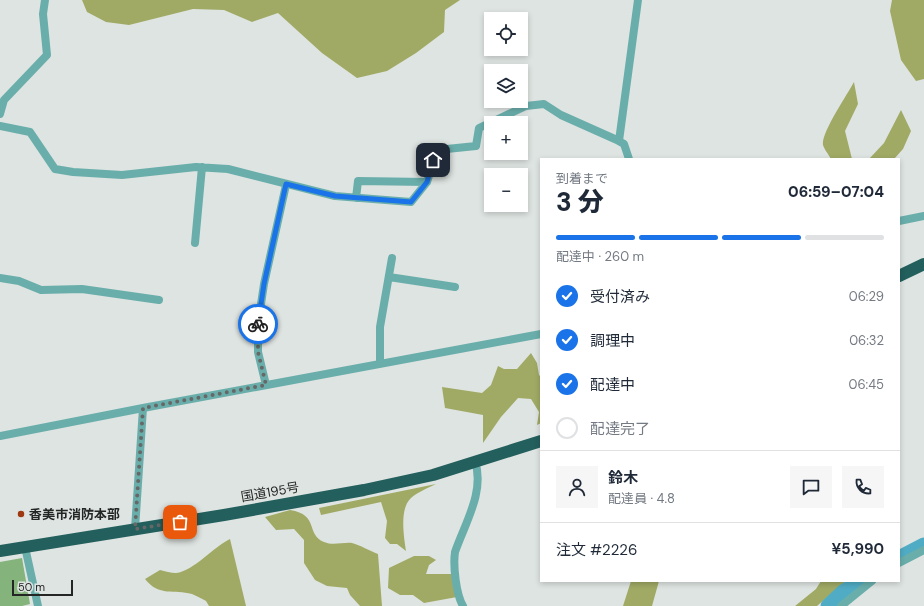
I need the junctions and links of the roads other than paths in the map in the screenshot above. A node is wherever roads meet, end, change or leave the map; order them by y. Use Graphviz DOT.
graph roads {
  1 [pos="44,0"];
  2 [pos="638,0"];
  3 [pos="0,114"];
  4 [pos="0,126"];
  5 [pos="619,141"];
  6 [pos="629,158"];
  7 [pos="202,167"];
  8 [pos="427,182"];
  9 [pos="286,184"];
  10 [pos="356,198"];
  11 [pos="924,216"];
  12 [pos="900,221"];
  13 [pos="195,244"];
  14 [pos="392,258"];
  15 [pos="924,264"];
  16 [pos="900,276"];
  17 [pos="388,277"];
  18 [pos="0,278"];
  19 [pos="455,287"];
  20 [pos="159,300"];
  21 [pos="540,334"];
  22 [pos="380,364"];
  23 [pos="266,385"];
  24 [pos="143,408"];
  25 [pos="0,436"];
  26 [pos="540,440"];
  27 [pos="474,462"];
  28 [pos="135,529"];
  29 [pos="25,547"];
  30 [pos="0,550"];
  31 [pos="924,550"];
  32 [pos="900,562"];
  33 [pos="871,582"];
  34 [pos="38,606"];
  35 [pos="463,606"];
  36 [pos="840,606"];
  1 -- 3 [label="street"];
  2 -- 5 [label="street"];
  4 -- 7 [label="street"];
  5 -- 6 [label="street"];
  5 -- 8 [label="street"];
  7 -- 9 [label="street"];
  7 -- 13 [label="street"];
  8 -- 10 [label="street"];
  8 -- 10 [label="street"];
  9 -- 10 [label="street"];
  9 -- 23 [label="street"];
  11 -- 12 [label="street"];
  14 -- 17 [label="street"];
  15 -- 16 [label="highway"];
  17 -- 19 [label="street"];
  17 -- 22 [label="street"];
  18 -- 20 [label="street"];
  21 -- 22 [label="street"];
  22 -- 23 [label="street"];
  23 -- 24 [label="street"];
  24 -- 25 [label="street"];
  24 -- 28 [label="street"];
  26 -- 27 [label="highway, 国道195号"];
  27 -- 28 [label="highway, 国道195号"];
  27 -- 35 [label="street"];
  28 -- 29 [label="highway, 国道195号"];
  29 -- 30 [label="highway, 国道195号"];
  29 -- 34 [label="street"];
  31 -- 32 [label="street"];
  33 -- 36 [label="street"];
}
